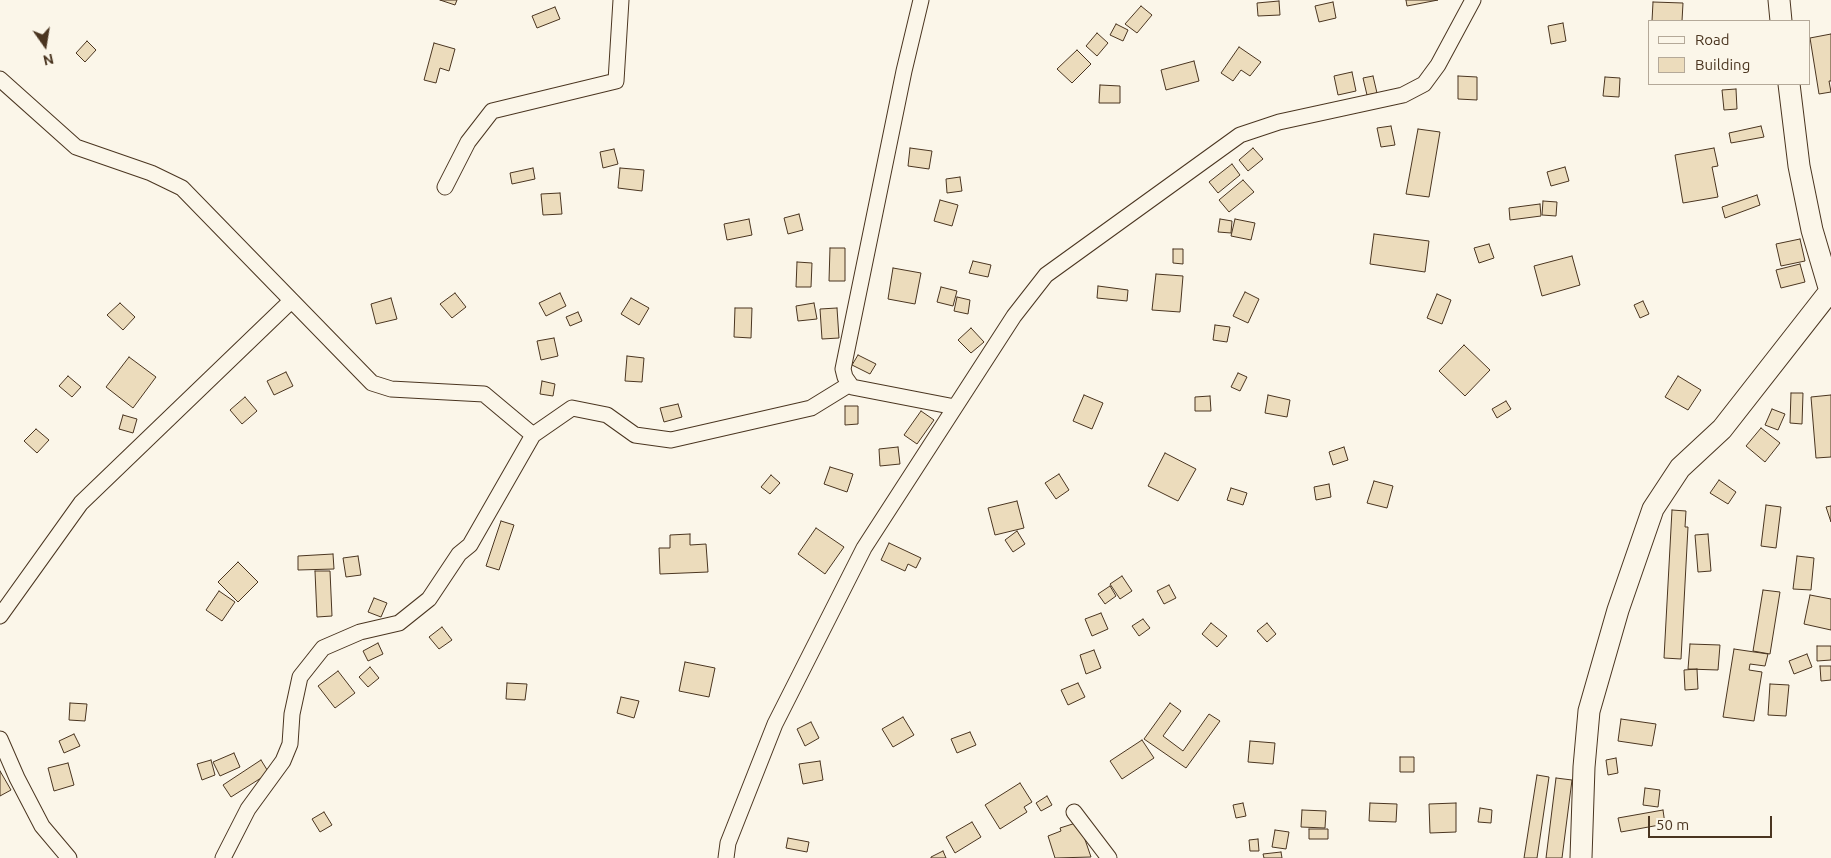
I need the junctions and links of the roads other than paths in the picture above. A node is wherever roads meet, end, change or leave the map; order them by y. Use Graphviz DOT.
graph roads {
  1 [pos="621,0"];
  2 [pos="921,0"];
  3 [pos="1473,0"];
  4 [pos="1779,0"];
  5 [pos="1781,20"];
  6 [pos="0,79"];
  7 [pos="1789,85"];
  8 [pos="445,187"];
  9 [pos="1831,297"];
  10 [pos="292,301"];
  11 [pos="850,384"];
  12 [pos="955,407"];
  13 [pos="533,435"];
  14 [pos="0,616"];
  15 [pos="0,739"];
  16 [pos="1074,812"];
  17 [pos="69,858"];
  18 [pos="223,858"];
  19 [pos="726,858"];
  20 [pos="1109,858"];
  21 [pos="1581,858"];
  1 -- 8 [label="street"];
  2 -- 11 [label="street"];
  3 -- 12 [label="street"];
  4 -- 5 [label="street"];
  6 -- 10 [label="street"];
  7 -- 9 [label="street"];
  9 -- 21 [label="street"];
  10 -- 13 [label="street"];
  10 -- 14 [label="street"];
  11 -- 12 [label="street"];
  11 -- 13 [label="street"];
  12 -- 19 [label="street"];
  13 -- 18 [label="street"];
  15 -- 17 [label="street"];
  16 -- 20 [label="street"];
}
